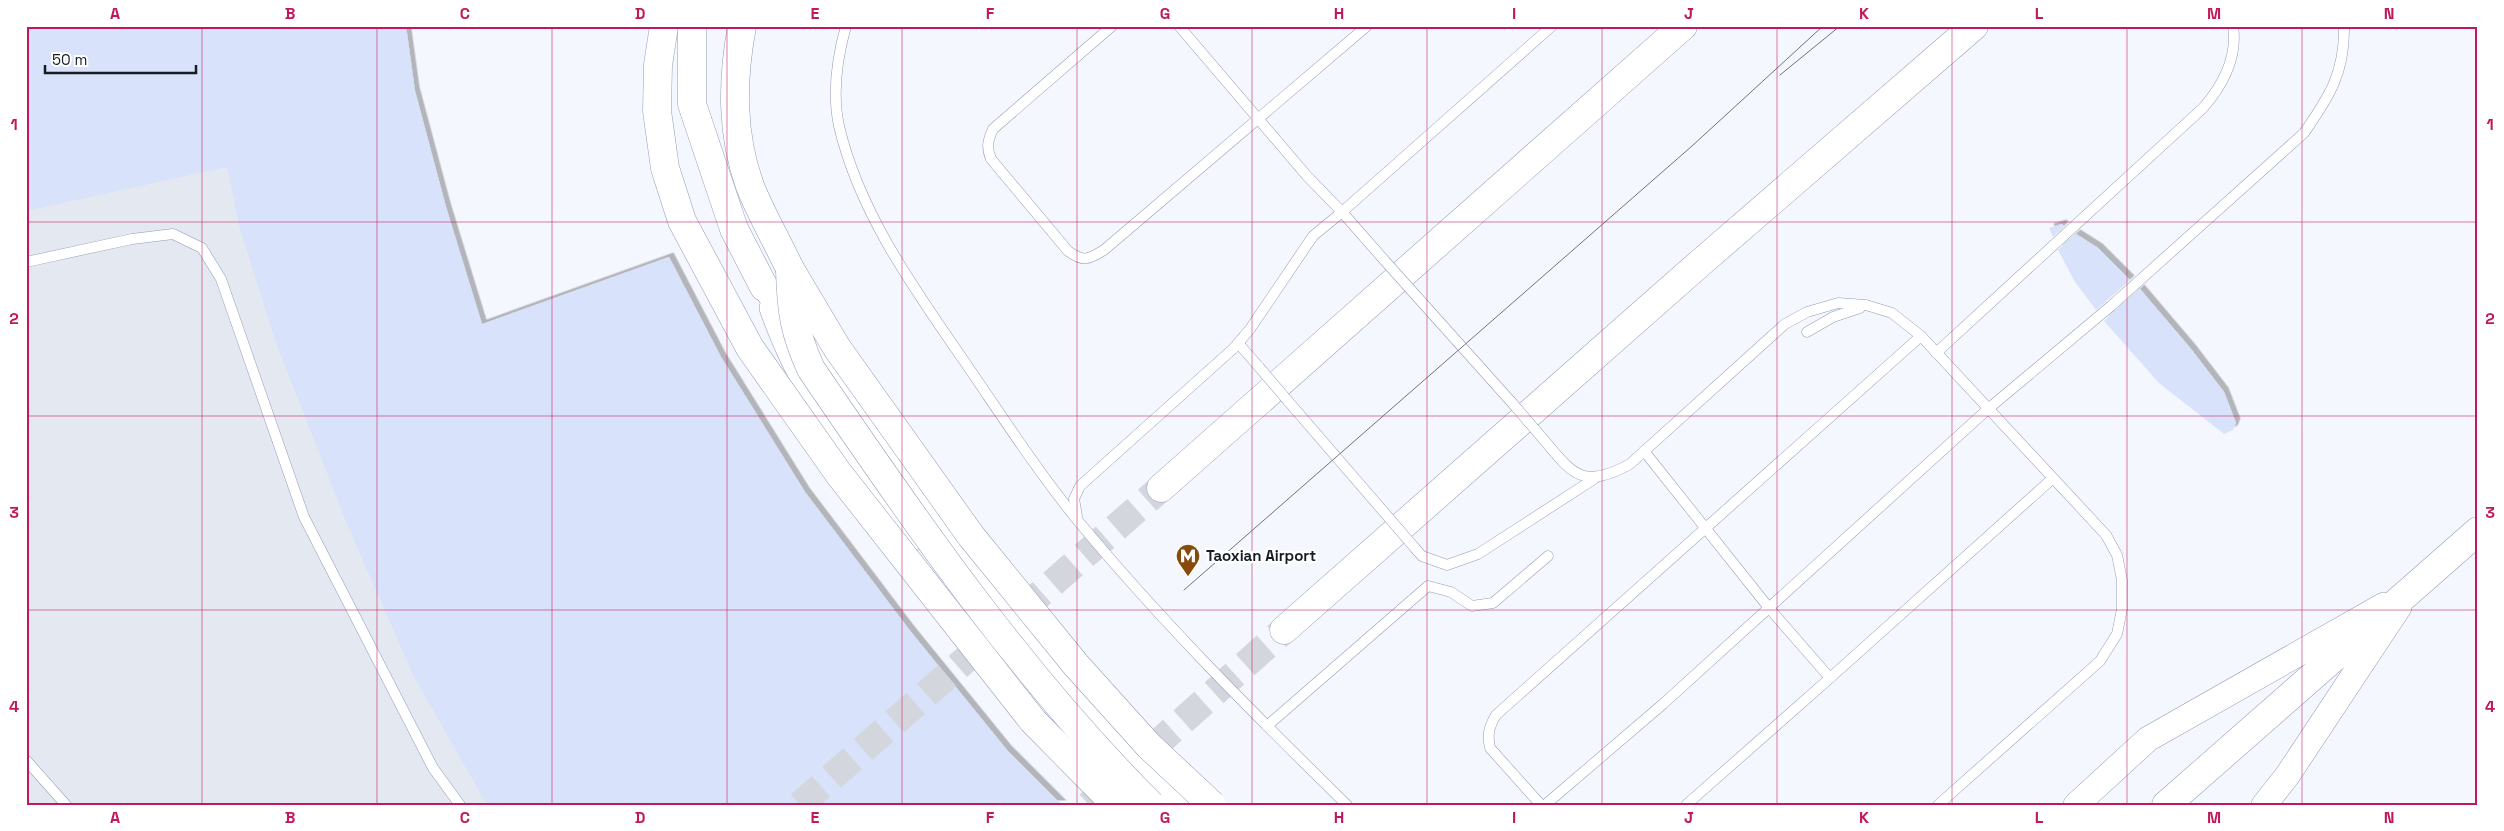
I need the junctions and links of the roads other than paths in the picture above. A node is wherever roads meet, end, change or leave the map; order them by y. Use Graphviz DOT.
graph roads {
  1 [pos="664,26"];
  2 [pos="692,26"];
  3 [pos="706,26"];
  4 [pos="742,26"];
  5 [pos="846,26"];
  6 [pos="1112,26"];
  7 [pos="1179,26"];
  8 [pos="1367,26"];
  9 [pos="1552,26"];
  10 [pos="1683,26"];
  11 [pos="1974,26"];
  12 [pos="2233,26"];
  13 [pos="2344,26"];
  14 [pos="1258,119"];
  15 [pos="704,134"];
  16 [pos="1342,212"];
  17 [pos="26,262"];
  18 [pos="790,269"];
  19 [pos="764,287"];
  20 [pos="1866,306"];
  21 [pos="1807,332"];
  22 [pos="1920,336"];
  23 [pos="1238,343"];
  24 [pos="1936,353"];
  25 [pos="1988,409"];
  26 [pos="1644,451"];
  27 [pos="1594,479"];
  28 [pos="2052,479"];
  29 [pos="1160,488"];
  30 [pos="1079,521"];
  31 [pos="1706,530"];
  32 [pos="2478,531"];
  33 [pos="1548,556"];
  34 [pos="2410,590"];
  35 [pos="1769,608"];
  36 [pos="1284,630"];
  37 [pos="1830,678"];
  38 [pos="1267,726"];
  39 [pos="26,760"];
  40 [pos="456,802"];
  41 [pos="66,805"];
  42 [pos="1108,805"];
  43 [pos="1116,805"];
  44 [pos="1151,805"];
  45 [pos="1184,805"];
  46 [pos="1212,805"];
  47 [pos="1346,805"];
  48 [pos="1541,805"];
  49 [pos="1545,805"];
  50 [pos="1686,805"];
  51 [pos="1938,805"];
  52 [pos="2076,805"];
  53 [pos="2166,805"];
  54 [pos="2264,805"];
  1 -- 43 [label="highway, bridge"];
  2 -- 15 [label="highway"];
  3 -- 15 [label="highway"];
  4 -- 18 [label="highway"];
  5 -- 30 [label="lane"];
  6 -- 14 [label="lane"];
  7 -- 14 [label="lane"];
  8 -- 14 [label="lane"];
  9 -- 16 [label="lane"];
  10 -- 29 [label="highway"];
  11 -- 36 [label="highway"];
  12 -- 24 [label="lane"];
  13 -- 25 [label="lane"];
  14 -- 16 [label="lane"];
  15 -- 19 [label="highway"];
  16 -- 23 [label="lane"];
  16 -- 27 [label="lane, bridge"];
  17 -- 40 [label="lane"];
  18 -- 44 [label="highway, bridge"];
  18 -- 46 [label="highway, bridge"];
  19 -- 42 [label="street"];
  19 -- 45 [label="street"];
  20 -- 21 [label="lane"];
  20 -- 22 [label="lane"];
  20 -- 26 [label="lane"];
  22 -- 24 [label="lane"];
  22 -- 31 [label="lane"];
  23 -- 27 [label="lane, bridge"];
  23 -- 30 [label="lane"];
  24 -- 25 [label="lane"];
  25 -- 28 [label="lane"];
  25 -- 35 [label="lane"];
  26 -- 27 [label="lane"];
  26 -- 31 [label="lane"];
  28 -- 37 [label="lane"];
  28 -- 51 [label="lane"];
  30 -- 38 [label="lane"];
  31 -- 35 [label="lane"];
  31 -- 48 [label="lane"];
  32 -- 34 [label="highway"];
  33 -- 38 [label="lane"];
  34 -- 52 [label="street"];
  34 -- 53 [label="highway"];
  34 -- 54 [label="street"];
  35 -- 37 [label="lane"];
  35 -- 49 [label="lane"];
  37 -- 50 [label="lane"];
  38 -- 47 [label="lane"];
  39 -- 41 [label="lane"];
}
